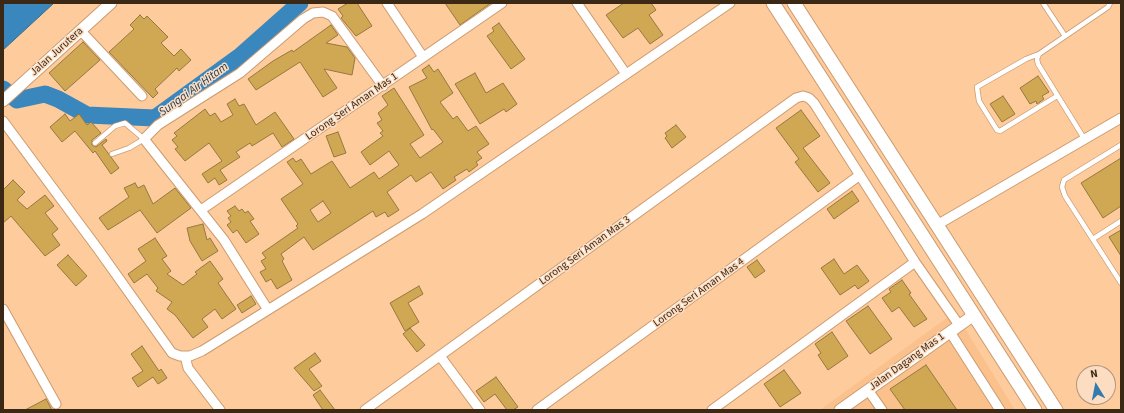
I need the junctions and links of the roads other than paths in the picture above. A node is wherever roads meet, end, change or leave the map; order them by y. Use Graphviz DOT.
graph roads {
  1 [pos="111,3"];
  2 [pos="387,3"];
  3 [pos="502,3"];
  4 [pos="577,3"];
  5 [pos="729,3"];
  6 [pos="773,3"];
  7 [pos="794,3"];
  8 [pos="1043,3"];
  9 [pos="1110,3"];
  10 [pos="81,31"];
  11 [pos="1065,36"];
  12 [pos="1039,54"];
  13 [pos="423,57"];
  14 [pos="626,74"];
  15 [pos="383,86"];
  16 [pos="142,96"];
  17 [pos="1057,96"];
  18 [pos="4,100"];
  19 [pos="1121,118"];
  20 [pos="3,121"];
  21 [pos="144,139"];
  22 [pos="1085,140"];
  23 [pos="95,143"];
  24 [pos="1121,145"];
  25 [pos="112,154"];
  26 [pos="860,175"];
  27 [pos="201,210"];
  28 [pos="1121,221"];
  29 [pos="937,225"];
  30 [pos="1093,239"];
  31 [pos="915,262"];
  32 [pos="1121,282"];
  33 [pos="3,309"];
  34 [pos="268,310"];
  35 [pos="974,315"];
  36 [pos="954,329"];
  37 [pos="185,356"];
  38 [pos="440,356"];
  39 [pos="868,390"];
  40 [pos="56,404"];
  41 [pos="220,410"];
  42 [pos="365,410"];
  43 [pos="480,410"];
  44 [pos="537,410"];
  45 [pos="712,410"];
  46 [pos="840,410"];
  47 [pos="882,410"];
  48 [pos="1000,410"];
  49 [pos="1035,410"];
  50 [pos="1056,410"];
  1 -- 10 [label="street, Jalan Jurutera"];
  2 -- 13 [label="street"];
  3 -- 13 [label="street, Lorong Seri Aman Mas 1"];
  4 -- 14 [label="street"];
  5 -- 14 [label="street"];
  6 -- 35 [label="main road"];
  7 -- 29 [label="main road"];
  8 -- 11 [label="lane"];
  9 -- 11 [label="lane"];
  10 -- 16 [label="street"];
  10 -- 18 [label="street, Jalan Jurutera"];
  11 -- 12 [label="lane"];
  12 -- 17 [label="lane"];
  12 -- 17 [label="lane"];
  13 -- 15 [label="street, Lorong Seri Aman Mas 1"];
  14 -- 34 [label="street"];
  15 -- 21 [label="street"];
  15 -- 27 [label="street, Lorong Seri Aman Mas 1"];
  17 -- 22 [label="lane"];
  19 -- 22 [label="street"];
  20 -- 37 [label="street"];
  21 -- 23 [label="lane"];
  21 -- 25 [label="lane"];
  21 -- 27 [label="street"];
  22 -- 29 [label="street"];
  24 -- 30 [label="lane"];
  26 -- 31 [label="street"];
  26 -- 38 [label="street, Lorong Seri Aman Mas 3"];
  26 -- 44 [label="street, Lorong Seri Aman Mas 4"];
  27 -- 34 [label="street"];
  28 -- 30 [label="lane"];
  29 -- 50 [label="main road"];
  30 -- 32 [label="lane"];
  31 -- 36 [label="street"];
  31 -- 45 [label="street"];
  33 -- 40 [label="street"];
  34 -- 37 [label="street"];
  35 -- 36 [label="street, Jalan Dagang Mas 1"];
  35 -- 49 [label="main road"];
  36 -- 39 [label="street, Jalan Dagang Mas 1"];
  36 -- 48 [label="street"];
  37 -- 41 [label="street"];
  38 -- 42 [label="street, Lorong Seri Aman Mas 3"];
  38 -- 43 [label="street"];
  39 -- 46 [label="street, Jalan Dagang Mas 1"];
  39 -- 47 [label="street"];
}
